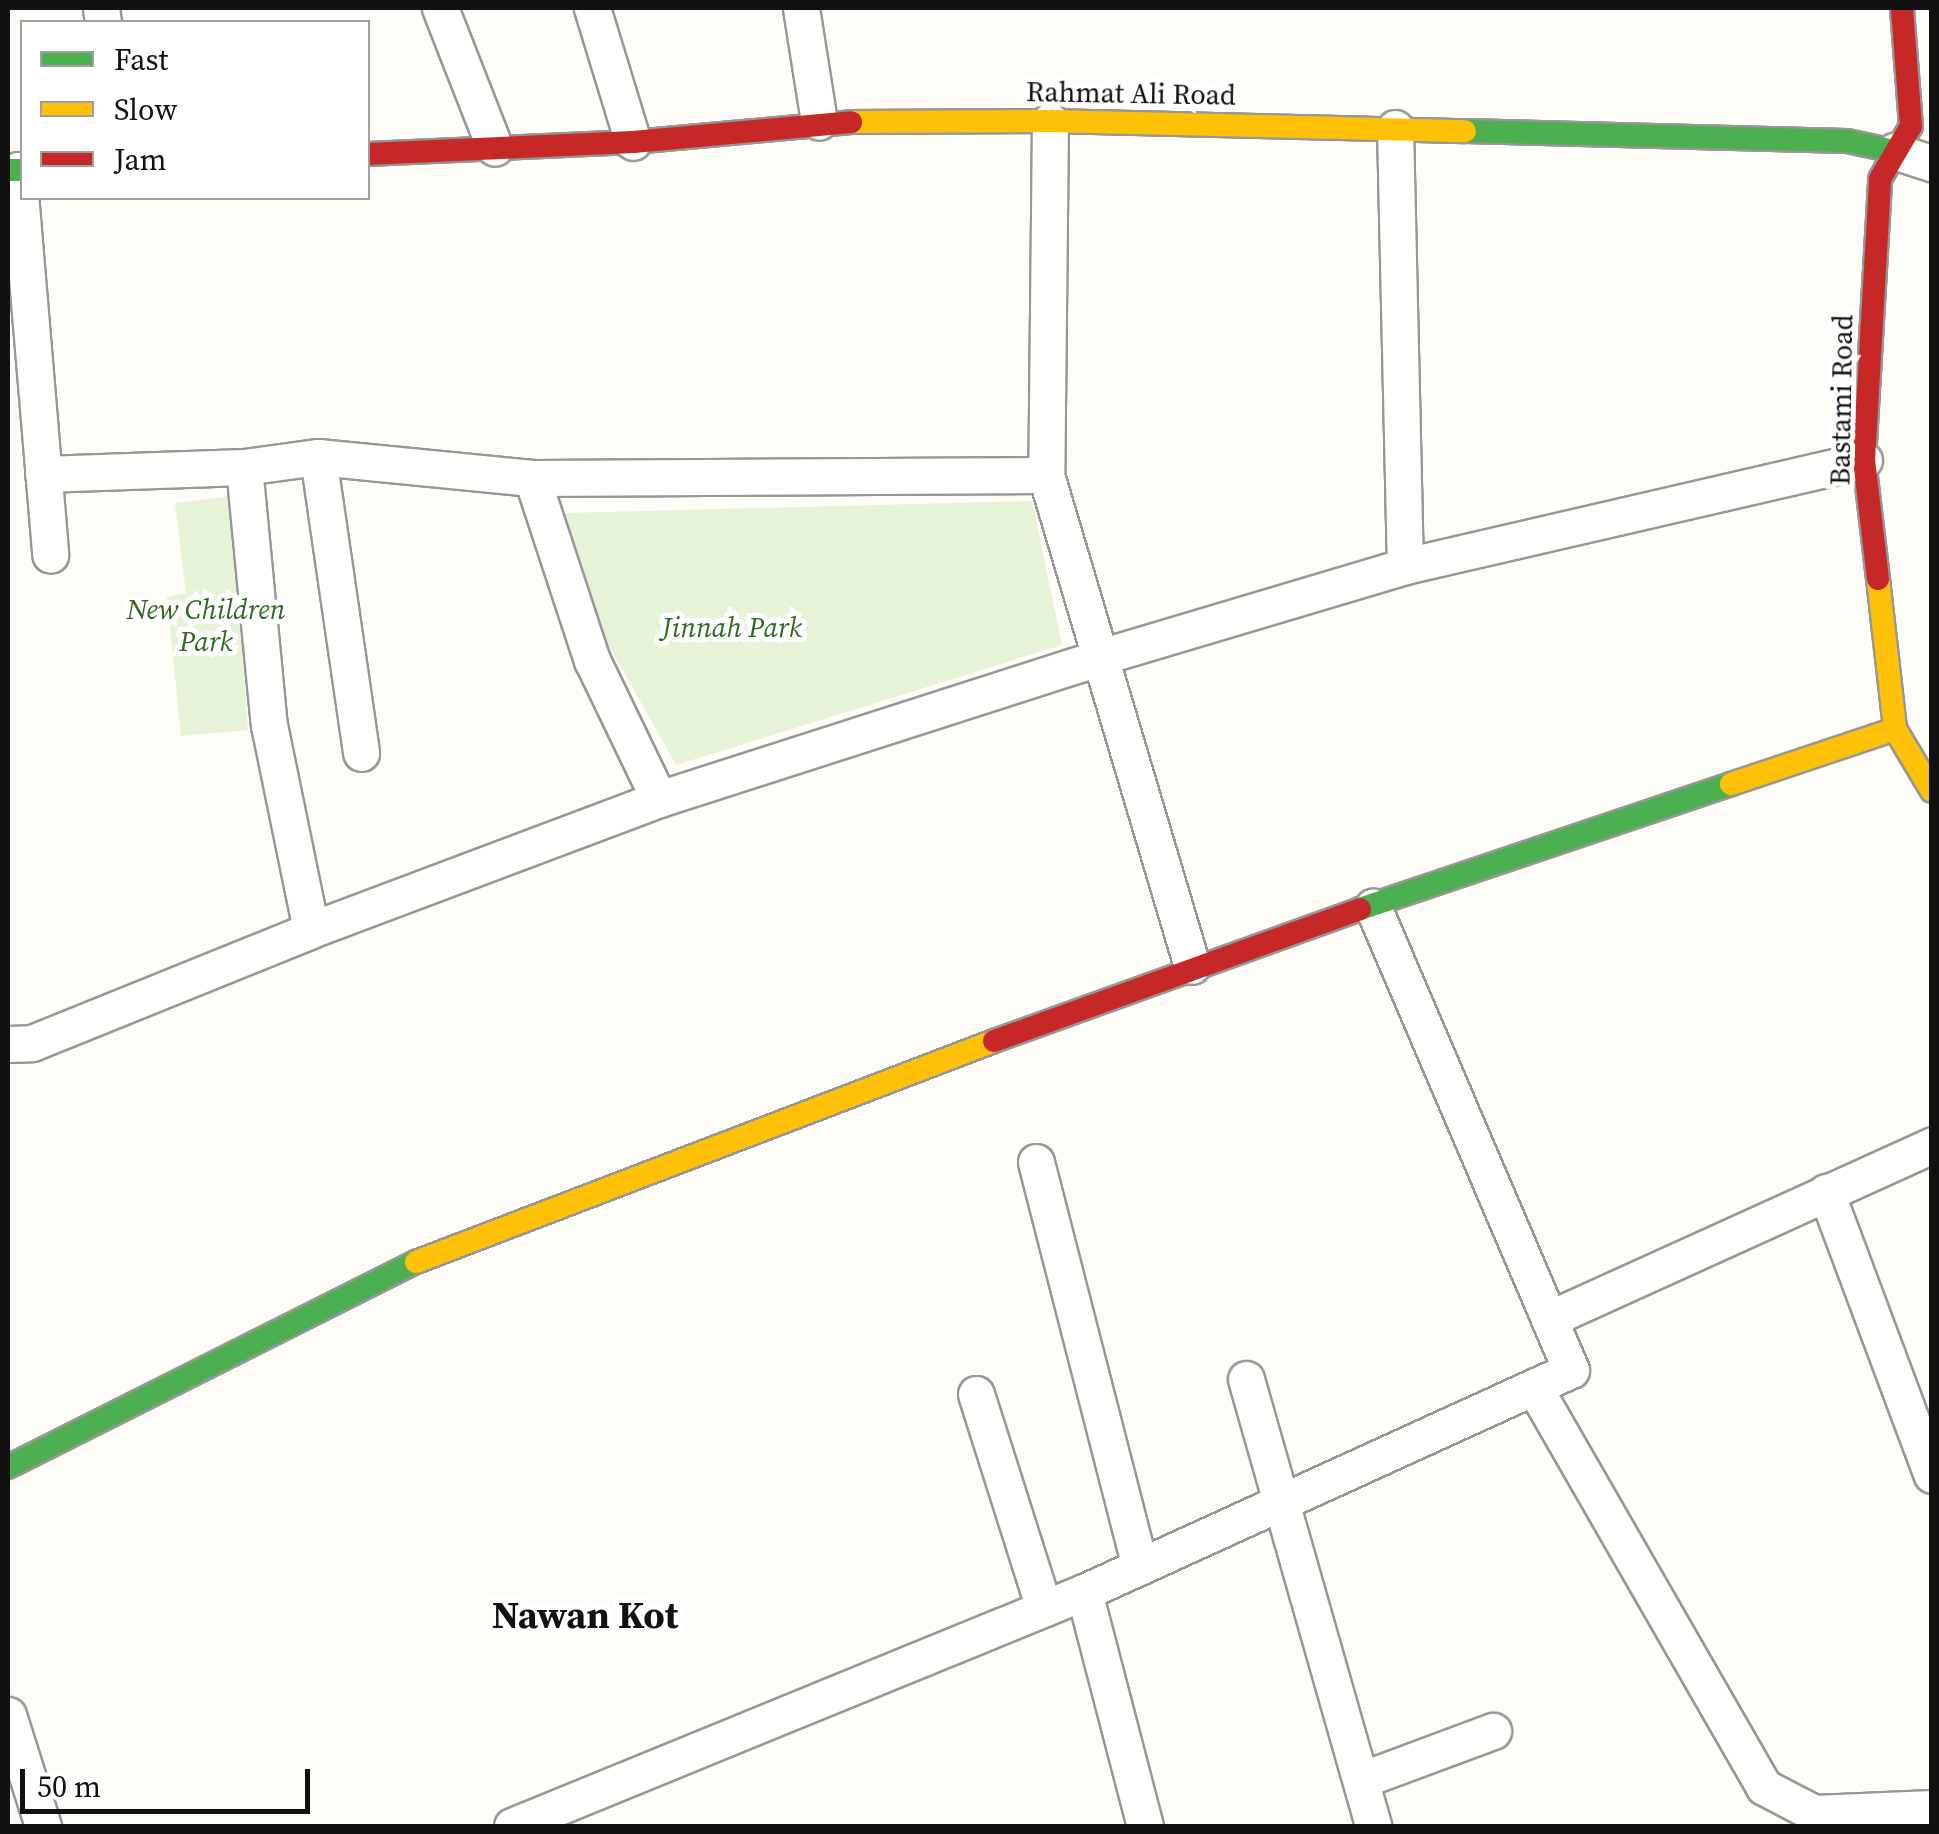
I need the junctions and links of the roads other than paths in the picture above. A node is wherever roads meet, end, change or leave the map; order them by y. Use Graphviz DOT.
graph roads {
  1 [pos="440,8"];
  2 [pos="592,8"];
  3 [pos="801,8"];
  4 [pos="1902,8"];
  5 [pos="1050,121"];
  6 [pos="820,122"];
  7 [pos="1395,128"];
  8 [pos="633,142"];
  9 [pos="495,148"];
  10 [pos="1894,151"];
  11 [pos="370,154"];
  12 [pos="1932,163"];
  13 [pos="16,170"];
  14 [pos="318,457"];
  15 [pos="1864,460"];
  16 [pos="244,467"];
  17 [pos="43,474"];
  18 [pos="1046,474"];
  19 [pos="532,478"];
  20 [pos="50,554"];
  21 [pos="1405,566"];
  22 [pos="1100,657"];
  23 [pos="1894,729"];
  24 [pos="361,753"];
  25 [pos="1932,791"];
  26 [pos="659,798"];
  27 [pos="1373,907"];
  28 [pos="311,930"];
  29 [pos="1192,966"];
  30 [pos="8,1044"];
  31 [pos="1932,1146"];
  32 [pos="1036,1162"];
  33 [pos="1826,1192"];
  34 [pos="1550,1319"];
  35 [pos="1246,1379"];
  36 [pos="1534,1386"];
  37 [pos="976,1394"];
  38 [pos="8,1466"];
  39 [pos="1932,1475"];
  40 [pos="1284,1500"];
  41 [pos="1140,1567"];
  42 [pos="1084,1592"];
  43 [pos="1044,1608"];
  44 [pos="8,1715"];
  45 [pos="1494,1731"];
  46 [pos="1361,1780"];
  47 [pos="1932,1808"];
  48 [pos="43,1826"];
  49 [pos="512,1826"];
  50 [pos="1145,1826"];
  51 [pos="1373,1826"];
  1 -- 9 [label="street"];
  2 -- 8 [label="street"];
  3 -- 6 [label="street"];
  4 -- 10 [label="street, Bastami Road"];
  5 -- 6 [label="street, Rahmat Ali Road"];
  5 -- 7 [label="street, Rahmat Ali Road"];
  5 -- 18 [label="street"];
  6 -- 8 [label="street, Rahmat Ali Road"];
  7 -- 10 [label="street, Rahmat Ali Road"];
  7 -- 21 [label="street"];
  8 -- 9 [label="street, Rahmat Ali Road"];
  9 -- 11 [label="street, Rahmat Ali Road"];
  10 -- 12 [label="street"];
  10 -- 15 [label="street, Bastami Road"];
  13 -- 17 [label="street"];
  14 -- 16 [label="street"];
  14 -- 19 [label="street"];
  14 -- 24 [label="street"];
  15 -- 21 [label="street"];
  15 -- 23 [label="street, Bastami Road"];
  16 -- 17 [label="street"];
  16 -- 28 [label="street"];
  17 -- 20 [label="street"];
  18 -- 19 [label="street"];
  18 -- 22 [label="street"];
  19 -- 26 [label="street"];
  21 -- 22 [label="street"];
  22 -- 26 [label="street"];
  22 -- 29 [label="street"];
  23 -- 25 [label="street, Bastami Road"];
  23 -- 27 [label="street"];
  26 -- 28 [label="street"];
  27 -- 29 [label="street"];
  27 -- 34 [label="street"];
  28 -- 30 [label="street"];
  29 -- 38 [label="street"];
  31 -- 33 [label="street"];
  32 -- 41 [label="street"];
  33 -- 34 [label="street"];
  33 -- 39 [label="street"];
  34 -- 36 [label="street"];
  35 -- 40 [label="street"];
  36 -- 40 [label="street"];
  36 -- 47 [label="street"];
  37 -- 43 [label="street"];
  40 -- 41 [label="street"];
  40 -- 46 [label="street"];
  41 -- 42 [label="street"];
  42 -- 43 [label="street"];
  42 -- 50 [label="street"];
  43 -- 49 [label="street"];
  44 -- 48 [label="street"];
  45 -- 46 [label="street"];
  46 -- 51 [label="street"];
}
